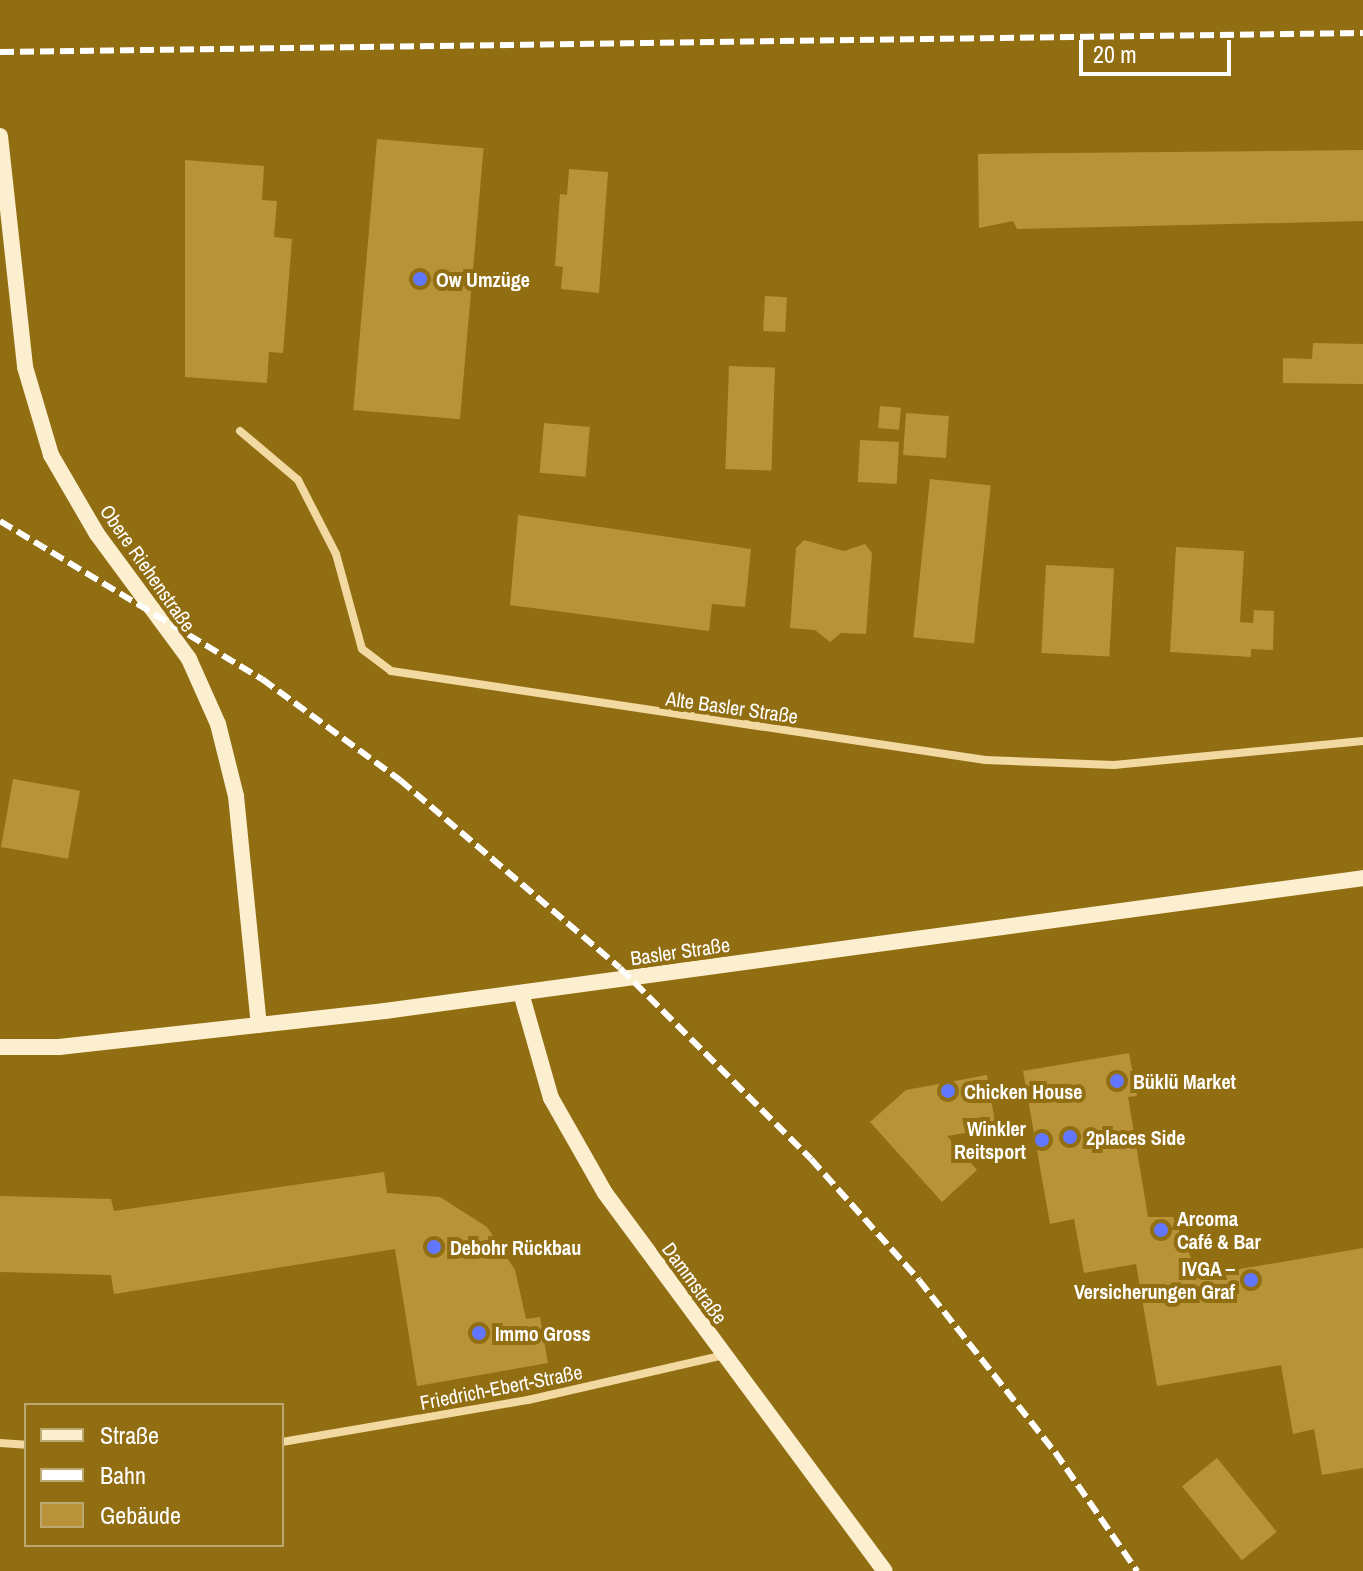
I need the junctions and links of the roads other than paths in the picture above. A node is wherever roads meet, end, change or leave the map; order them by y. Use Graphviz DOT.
graph roads {
  1 [pos="0,136"];
  2 [pos="240,431"];
  3 [pos="1363,741"];
  4 [pos="1363,878"];
  5 [pos="521,993"];
  6 [pos="259,1025"];
  7 [pos="0,1047"];
  8 [pos="724,1355"];
  9 [pos="284,1442"];
  10 [pos="0,1443"];
  11 [pos="24,1445"];
  12 [pos="885,1571"];
  1 -- 6 [label="main road, Obere Riehenstraße"];
  2 -- 3 [label="street, Alte Basler Straße"];
  4 -- 5 [label="main road, Basler Straße"];
  5 -- 6 [label="main road, Basler Straße"];
  5 -- 8 [label="main road, Dammstraße"];
  6 -- 7 [label="main road, Basler Straße"];
  8 -- 9 [label="street, Friedrich-Ebert-Straße"];
  8 -- 12 [label="main road, Dammstraße"];
  10 -- 11 [label="street"];
}
